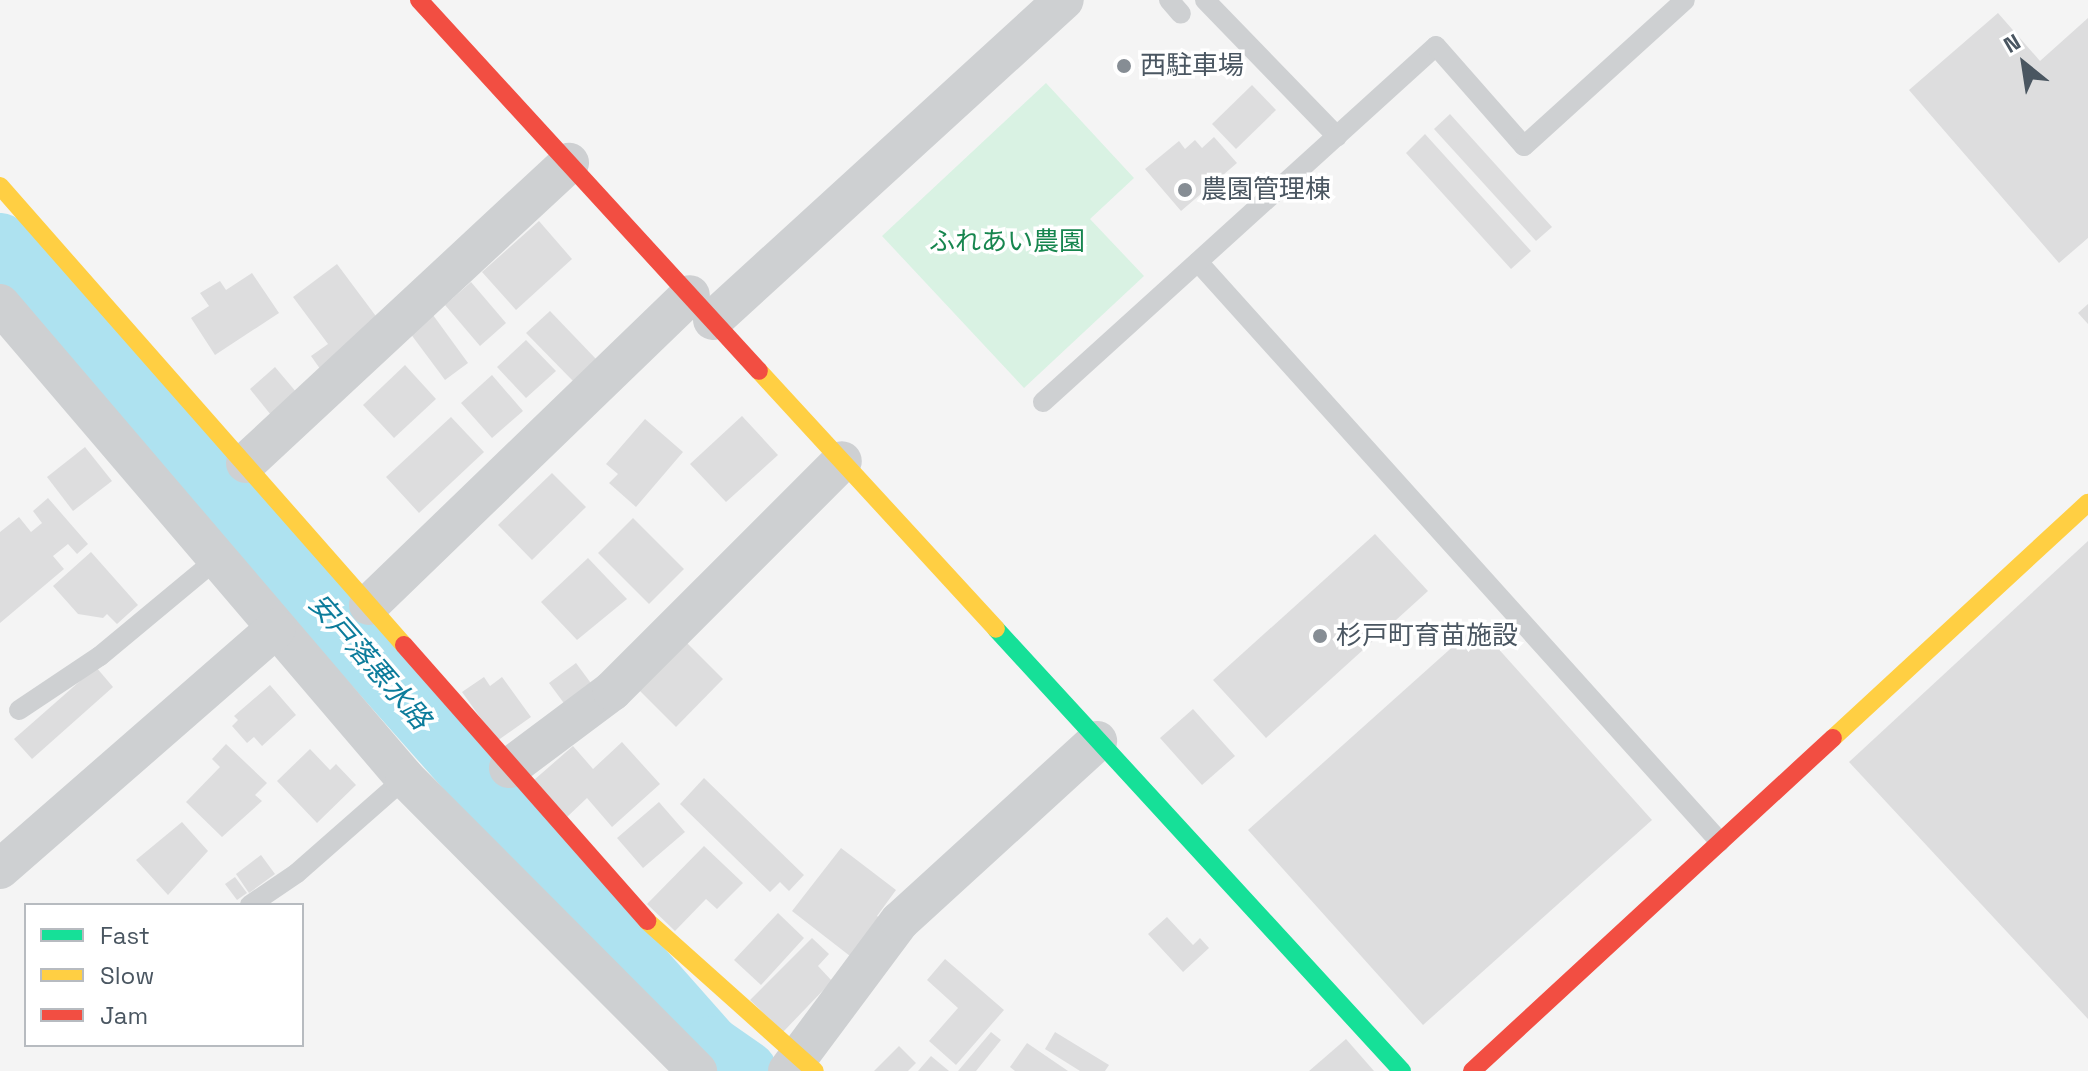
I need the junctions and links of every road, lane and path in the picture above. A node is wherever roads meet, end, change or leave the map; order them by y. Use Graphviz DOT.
graph roads {
  1 [pos="419,0"];
  2 [pos="1064,0"];
  3 [pos="1205,0"];
  4 [pos="1685,0"];
  5 [pos="1337,136"];
  6 [pos="569,163"];
  7 [pos="0,186"];
  8 [pos="1198,262"];
  9 [pos="0,304"];
  10 [pos="702,308"];
  11 [pos="1043,402"];
  12 [pos="842,461"];
  13 [pos="246,463"];
  14 [pos="2088,503"];
  15 [pos="217,559"];
  16 [pos="369,605"];
  17 [pos="276,628"];
  18 [pos="19,710"];
  19 [pos="1097,741"];
  20 [pos="509,768"];
  21 [pos="405,778"];
  22 [pos="1720,842"];
  23 [pos="0,869"];
  24 [pos="253,903"];
  25 [pos="798,1067"];
  26 [pos="697,1071"];
  27 [pos="1402,1071"];
  28 [pos="1472,1071"];
  1 -- 6 [label="street"];
  2 -- 10 [label="street"];
  3 -- 5 [label="lane"];
  4 -- 5 [label="lane"];
  5 -- 8 [label="lane"];
  6 -- 10 [label="street"];
  6 -- 13 [label="street"];
  7 -- 13 [label="street"];
  8 -- 11 [label="lane"];
  8 -- 22 [label="lane"];
  9 -- 15 [label="street"];
  10 -- 12 [label="street"];
  10 -- 16 [label="street"];
  12 -- 19 [label="street"];
  12 -- 20 [label="street"];
  13 -- 16 [label="street"];
  14 -- 22 [label="street"];
  15 -- 17 [label="street"];
  15 -- 18 [label="lane"];
  16 -- 20 [label="street"];
  17 -- 21 [label="street"];
  17 -- 23 [label="street"];
  19 -- 25 [label="street"];
  19 -- 27 [label="street"];
  20 -- 25 [label="street"];
  21 -- 24 [label="lane"];
  21 -- 26 [label="street"];
  22 -- 28 [label="street"];
}
